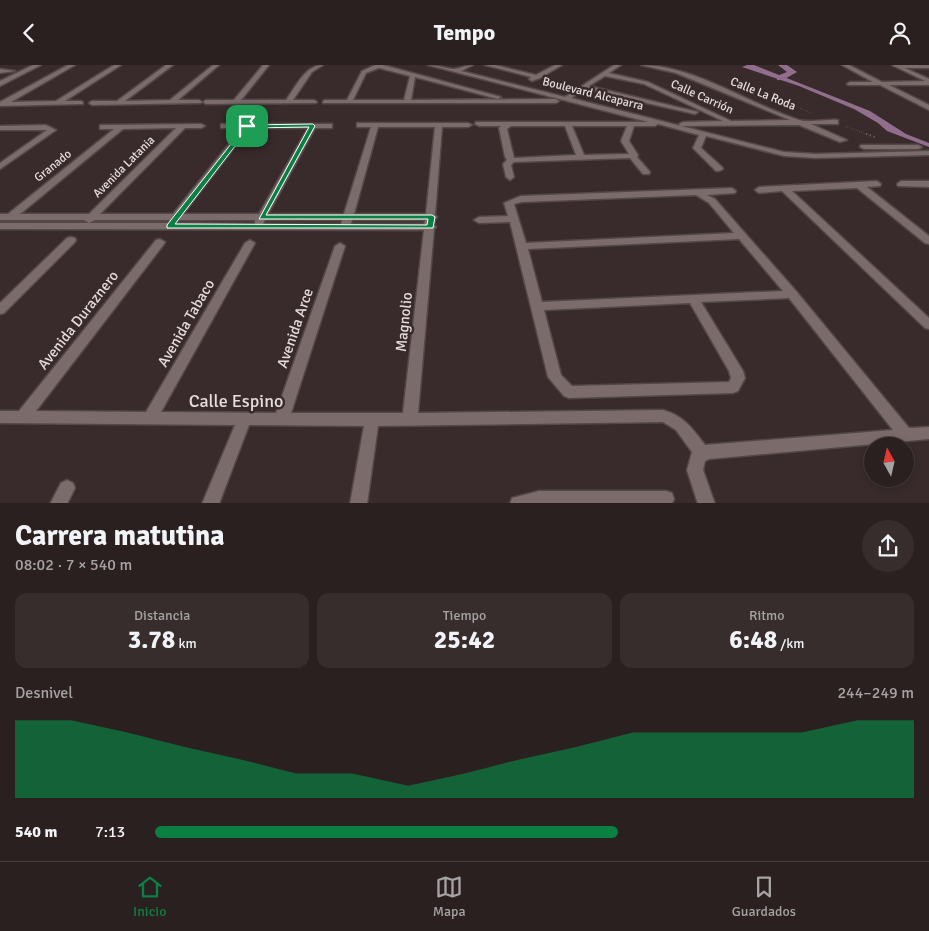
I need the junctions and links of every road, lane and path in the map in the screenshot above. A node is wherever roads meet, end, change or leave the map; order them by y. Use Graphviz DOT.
graph roads {
  1 [pos="24,65"];
  2 [pos="38,65"];
  3 [pos="72,65"];
  4 [pos="118,65"];
  5 [pos="170,65"];
  6 [pos="216,65"];
  7 [pos="266,65"];
  8 [pos="320,65"];
  9 [pos="379,65"];
  10 [pos="431,65"];
  11 [pos="470,65"];
  12 [pos="488,65"];
  13 [pos="559,65"];
  14 [pos="618,65"];
  15 [pos="644,65"];
  16 [pos="845,65"];
  17 [pos="498,66"];
  18 [pos="896,66"];
  19 [pos="929,66"];
  20 [pos="0,71"];
  21 [pos="12,71"];
  22 [pos="456,71"];
  23 [pos="604,74"];
  24 [pos="413,75"];
  25 [pos="0,77"];
  26 [pos="538,77"];
  27 [pos="434,80"];
  28 [pos="728,80"];
  29 [pos="929,82"];
  30 [pos="881,83"];
  31 [pos="0,84"];
  32 [pos="850,84"];
  33 [pos="517,87"];
  34 [pos="584,87"];
  35 [pos="566,99"];
  36 [pos="289,101"];
  37 [pos="407,101"];
  38 [pos="512,101"];
  39 [pos="556,101"];
  40 [pos="236,102"];
  41 [pos="314,102"];
  42 [pos="325,102"];
  43 [pos="349,102"];
  44 [pos="1,103"];
  45 [pos="58,103"];
  46 [pos="82,103"];
  47 [pos="92,103"];
  48 [pos="122,103"];
  49 [pos="172,103"];
  50 [pos="929,109"];
  51 [pos="719,117"];
  52 [pos="835,122"];
  53 [pos="734,123"];
  54 [pos="805,123"];
  55 [pos="479,124"];
  56 [pos="568,124"];
  57 [pos="631,124"];
  58 [pos="671,124"];
  59 [pos="328,125"];
  60 [pos="360,125"];
  61 [pos="375,125"];
  62 [pos="439,125"];
  63 [pos="468,125"];
  64 [pos="508,125"];
  65 [pos="122,126"];
  66 [pos="183,126"];
  67 [pos="201,126"];
  68 [pos="224,126"];
  69 [pos="247,126"];
  70 [pos="313,126"];
  71 [pos="0,127"];
  72 [pos="103,127"];
  73 [pos="703,134"];
  74 [pos="843,140"];
  75 [pos="750,145"];
  76 [pos="899,146"];
  77 [pos="929,147"];
  78 [pos="926,153"];
  79 [pos="632,156"];
  80 [pos="929,157"];
  81 [pos="581,159"];
  82 [pos="512,160"];
  83 [pos="0,167"];
  84 [pos="719,169"];
  85 [pos="646,172"];
  86 [pos="510,177"];
  87 [pos="901,184"];
  88 [pos="929,184"];
  89 [pos="859,185"];
  90 [pos="878,185"];
  91 [pos="785,189"];
  92 [pos="759,190"];
  93 [pos="732,191"];
  94 [pos="699,193"];
  95 [pos="0,217"];
  96 [pos="11,217"];
  97 [pos="92,217"];
  98 [pos="176,217"];
  99 [pos="261,217"];
  100 [pos="514,219"];
  101 [pos="479,220"];
  102 [pos="346,222"];
  103 [pos="431,222"];
  104 [pos="0,226"];
  105 [pos="83,226"];
  106 [pos="169,226"];
  107 [pos="256,227"];
  108 [pos="741,236"];
  109 [pos="71,240"];
  110 [pos="929,241"];
  111 [pos="160,242"];
  112 [pos="250,243"];
  113 [pos="340,246"];
  114 [pos="522,246"];
  115 [pos="792,295"];
  116 [pos="694,300"];
  117 [pos="537,306"];
  118 [pos="0,310"];
  119 [pos="929,325"];
  120 [pos="0,417"];
  121 [pos="23,417"];
  122 [pos="150,419"];
  123 [pos="244,420"];
  124 [pos="281,420"];
  125 [pos="372,420"];
  126 [pos="410,420"];
  127 [pos="929,433"];
  128 [pos="906,435"];
  129 [pos="702,453"];
  130 [pos="67,489"];
  131 [pos="666,499"];
  132 [pos="58,503"];
  133 [pos="210,503"];
  134 [pos="358,503"];
  135 [pos="518,503"];
  136 [pos="706,503"];
  1 -- 21 [label="street"];
  2 -- 31 [label="street"];
  3 -- 44 [label="street"];
  4 -- 45 [label="street"];
  5 -- 48 [label="street"];
  6 -- 49 [label="street"];
  7 -- 40 [label="street"];
  8 -- 36 [label="street"];
  9 -- 24 [label="street"];
  9 -- 43 [label="street"];
  10 -- 22 [label="street, Boulevard Alcaparra"];
  11 -- 22 [label="street"];
  12 -- 17 [label="street"];
  13 -- 26 [label="street"];
  14 -- 23 [label="street"];
  15 -- 54 [label="street, Calle La Roda"];
  16 -- 30 [label="street"];
  17 -- 26 [label="street"];
  18 -- 19 [label="street"];
  18 -- 29 [label="street"];
  20 -- 21 [label="street"];
  21 -- 25 [label="street"];
  22 -- 27 [label="street"];
  22 -- 33 [label="street, Boulevard Alcaparra"];
  23 -- 34 [label="street"];
  23 -- 51 [label="street, Calle Carrión"];
  24 -- 27 [label="street"];
  24 -- 37 [label="street"];
  26 -- 33 [label="street"];
  27 -- 38 [label="street"];
  28 -- 52 [label="path"];
  29 -- 30 [label="street"];
  30 -- 32 [label="street"];
  30 -- 50 [label="street"];
  33 -- 35 [label="street, Boulevard Alcaparra"];
  34 -- 35 [label="street"];
  34 -- 51 [label="street"];
  35 -- 58 [label="street, Boulevard Alcaparra"];
  36 -- 40 [label="street"];
  36 -- 41 [label="street"];
  37 -- 38 [label="street"];
  37 -- 43 [label="street"];
  38 -- 39 [label="street"];
  40 -- 49 [label="street"];
  42 -- 43 [label="street"];
  44 -- 45 [label="street"];
  45 -- 46 [label="street"];
  47 -- 48 [label="street"];
  48 -- 49 [label="street"];
  51 -- 53 [label="street, Calle Carrión"];
  52 -- 54 [label="street"];
  52 -- 76 [label="path"];
  53 -- 54 [label="street"];
  53 -- 58 [label="street"];
  54 -- 74 [label="street, Calle La Roda"];
  55 -- 64 [label="street"];
  56 -- 57 [label="street"];
  56 -- 64 [label="street"];
  56 -- 81 [label="street"];
  57 -- 58 [label="street"];
  57 -- 79 [label="street"];
  58 -- 73 [label="street, Boulevard Alcaparra"];
  59 -- 70 [label="street"];
  60 -- 61 [label="street"];
  61 -- 62 [label="street"];
  61 -- 102 [label="street"];
  62 -- 63 [label="street"];
  62 -- 103 [label="street, Magnolio"];
  64 -- 82 [label="street"];
  65 -- 66 [label="street"];
  65 -- 72 [label="street"];
  65 -- 96 [label="street, Granado"];
  66 -- 67 [label="street"];
  66 -- 97 [label="street, Avenida Latania"];
  68 -- 69 [label="street"];
  69 -- 70 [label="street"];
  69 -- 98 [label="street"];
  70 -- 99 [label="street"];
  71 -- 83 [label="street"];
  73 -- 75 [label="street, Boulevard Alcaparra"];
  73 -- 84 [label="street"];
  75 -- 76 [label="street, Boulevard Alcaparra"];
  75 -- 78 [label="street, Boulevard Alcaparra"];
  76 -- 77 [label="street, Boulevard Alcaparra"];
  76 -- 78 [label="street"];
  78 -- 80 [label="street"];
  79 -- 81 [label="street"];
  79 -- 85 [label="street"];
  81 -- 82 [label="street"];
  82 -- 86 [label="street"];
  87 -- 88 [label="street"];
  89 -- 90 [label="street"];
  89 -- 91 [label="street"];
  89 -- 110 [label="street"];
  91 -- 92 [label="street"];
  91 -- 119 [label="street"];
  93 -- 94 [label="street"];
  94 -- 100 [label="street"];
  94 -- 108 [label="street"];
  95 -- 96 [label="street"];
  96 -- 97 [label="street"];
  96 -- 104 [label="street, Granado"];
  97 -- 98 [label="street"];
  97 -- 105 [label="street, Avenida Latania"];
  98 -- 99 [label="street"];
  98 -- 106 [label="street"];
  99 -- 102 [label="street"];
  99 -- 107 [label="street"];
  100 -- 101 [label="street"];
  100 -- 114 [label="street"];
  102 -- 103 [label="street"];
  102 -- 107 [label="street"];
  103 -- 126 [label="street, Magnolio"];
  104 -- 105 [label="street"];
  105 -- 106 [label="street"];
  106 -- 107 [label="street"];
  108 -- 114 [label="street"];
  108 -- 115 [label="street"];
  109 -- 118 [label="street"];
  111 -- 121 [label="street, Avenida Duraznero"];
  112 -- 122 [label="street, Avenida Tabaco"];
  113 -- 124 [label="street, Avenida Arce"];
  114 -- 117 [label="street"];
  115 -- 116 [label="street"];
  115 -- 128 [label="street"];
  116 -- 117 [label="street"];
  116 -- 117 [label="street"];
  120 -- 121 [label="street, Calle Espino"];
  121 -- 122 [label="street, Calle Espino"];
  122 -- 123 [label="street, Calle Espino"];
  123 -- 124 [label="street, Calle Espino"];
  123 -- 133 [label="street"];
  124 -- 125 [label="street, Calle Espino"];
  125 -- 126 [label="street, Calle Espino"];
  125 -- 134 [label="street"];
  126 -- 129 [label="street, Calle Espino"];
  127 -- 128 [label="street"];
  128 -- 129 [label="street"];
  129 -- 136 [label="street"];
  130 -- 132 [label="street"];
  131 -- 135 [label="street"];
}
